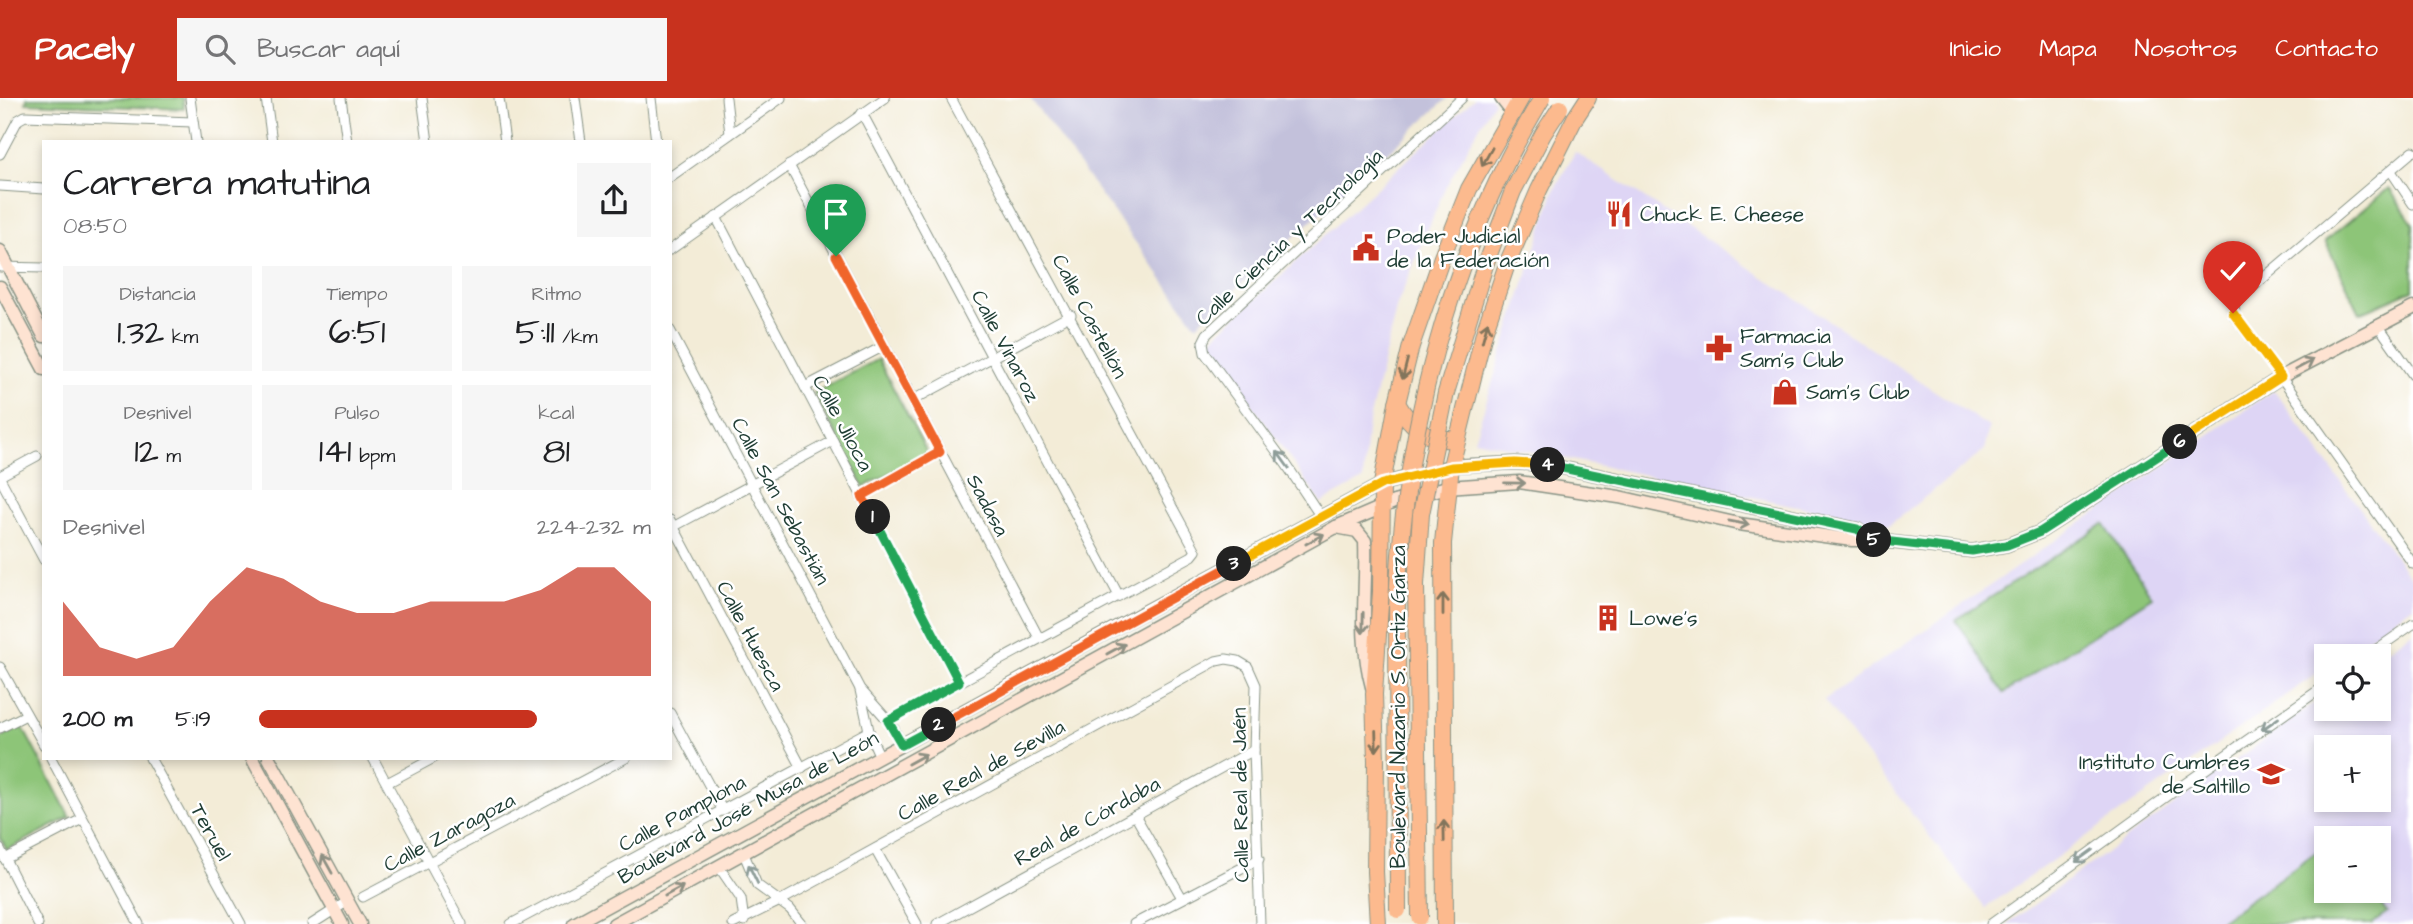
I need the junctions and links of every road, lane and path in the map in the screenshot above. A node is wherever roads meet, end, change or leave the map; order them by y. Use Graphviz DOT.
graph roads {
  1 [pos="190,98"];
  2 [pos="266,98"];
  3 [pos="341,98"];
  4 [pos="422,98"];
  5 [pos="499,98"];
  6 [pos="575,98"];
  7 [pos="651,98"];
  8 [pos="726,98"];
  9 [pos="781,98"];
  10 [pos="885,98"];
  11 [pos="951,98"];
  12 [pos="1462,98"];
  13 [pos="1501,98"];
  14 [pos="1542,98"];
  15 [pos="1588,98"];
  16 [pos="1563,103"];
  17 [pos="1516,105"];
  18 [pos="862,113"];
  19 [pos="193,122"];
  20 [pos="730,134"];
  21 [pos="196,140"];
  22 [pos="272,140"];
  23 [pos="347,140"];
  24 [pos="428,140"];
  25 [pos="505,140"];
  26 [pos="580,140"];
  27 [pos="656,140"];
  28 [pos="2413,151"];
  29 [pos="0,154"];
  30 [pos="789,165"];
  31 [pos="2391,171"];
  32 [pos="672,176"];
  33 [pos="0,186"];
  34 [pos="42,189"];
  35 [pos="2413,204"];
  36 [pos="716,217"];
  37 [pos="672,249"];
  38 [pos="0,251"];
  39 [pos="4,267"];
  40 [pos="42,268"];
  41 [pos="0,287"];
  42 [pos="2413,308"];
  43 [pos="1071,316"];
  44 [pos="2378,325"];
  45 [pos="42,333"];
  46 [pos="672,334"];
  47 [pos="884,346"];
  48 [pos="993,357"];
  49 [pos="42,365"];
  50 [pos="2413,374"];
  51 [pos="2281,377"];
  52 [pos="805,387"];
  53 [pos="913,400"];
  54 [pos="1397,403"];
  55 [pos="1460,435"];
  56 [pos="833,441"];
  57 [pos="940,452"];
  58 [pos="37,456"];
  59 [pos="1451,467"];
  60 [pos="1582,472"];
  61 [pos="0,477"];
  62 [pos="752,484"];
  63 [pos="1382,484"];
  64 [pos="1447,487"];
  65 [pos="862,496"];
  66 [pos="1619,497"];
  67 [pos="1381,508"];
  68 [pos="1321,517"];
  69 [pos="672,524"];
  70 [pos="672,527"];
  71 [pos="1336,527"];
  72 [pos="1872,540"];
  73 [pos="1443,543"];
  74 [pos="42,555"];
  75 [pos="1382,560"];
  76 [pos="2413,564"];
  77 [pos="1119,596"];
  78 [pos="2413,624"];
  79 [pos="1039,638"];
  80 [pos="2384,644"];
  81 [pos="0,667"];
  82 [pos="1248,667"];
  83 [pos="959,682"];
  84 [pos="860,689"];
  85 [pos="2314,693"];
  86 [pos="1374,694"];
  87 [pos="26,715"];
  88 [pos="888,721"];
  89 [pos="0,728"];
  90 [pos="869,731"];
  91 [pos="675,732"];
  92 [pos="42,743"];
  93 [pos="902,745"];
  94 [pos="1254,750"];
  95 [pos="880,757"];
  96 [pos="54,760"];
  97 [pos="151,760"];
  98 [pos="252,760"];
  99 [pos="271,760"];
  100 [pos="374,760"];
  101 [pos="430,760"];
  102 [pos="622,760"];
  103 [pos="802,768"];
  104 [pos="387,783"];
  105 [pos="852,795"];
  106 [pos="723,811"];
  107 [pos="1135,815"];
  108 [pos="82,819"];
  109 [pos="0,849"];
  110 [pos="875,849"];
  111 [pos="744,853"];
  112 [pos="5,859"];
  113 [pos="1259,859"];
  114 [pos="429,863"];
  115 [pos="719,867"];
  116 [pos="1445,879"];
  117 [pos="363,897"];
  118 [pos="1182,898"];
  119 [pos="348,901"];
  120 [pos="780,901"];
  121 [pos="608,906"];
  122 [pos="334,910"];
  123 [pos="1398,917"];
  124 [pos="744,921"];
  125 [pos="1424,922"];
  126 [pos="615,923"];
  127 [pos="38,924"];
  128 [pos="139,924"];
  129 [pos="241,924"];
  130 [pos="312,924"];
  131 [pos="342,924"];
  132 [pos="360,924"];
  133 [pos="462,924"];
  134 [pos="511,924"];
  135 [pos="574,924"];
  136 [pos="733,924"];
  137 [pos="802,924"];
  138 [pos="916,924"];
  139 [pos="937,924"];
  140 [pos="1134,924"];
  141 [pos="1260,924"];
  142 [pos="1378,924"];
  143 [pos="1445,924"];
  144 [pos="1991,924"];
  1 -- 19 [label="street"];
  2 -- 22 [label="street"];
  3 -- 23 [label="street"];
  4 -- 24 [label="street"];
  5 -- 25 [label="street"];
  6 -- 26 [label="street"];
  7 -- 27 [label="street"];
  8 -- 20 [label="street"];
  9 -- 20 [label="street"];
  10 -- 18 [label="street"];
  11 -- 43 [label="street, Calle Castellón"];
  68 -- 12 [label="street, Calle Ciencia y Tecnología, one-way"];
  13 -- 17 [label="main road"];
  14 -- 123 [label="highway, Boulevard Nazario S. Ortiz Garza, bridge"];
  55 -- 15 [label="highway, one-way"];
  16 -- 125 [label="highway, Boulevard Nazario S. Ortiz Garza, bridge"];
  17 -- 54 [label="highway, one-way"];
  18 -- 30 [label="street"];
  18 -- 48 [label="street, Calle Vinaroz"];
  19 -- 21 [label="street"];
  19 -- 29 [label="street"];
  20 -- 32 [label="street"];
  28 -- 31 [label="street"];
  30 -- 36 [label="street"];
  30 -- 47 [label="street, Sadasa"];
  31 -- 35 [label="street"];
  31 -- 51 [label="street"];
  33 -- 34 [label="street"];
  36 -- 37 [label="street"];
  36 -- 52 [label="street, Calle Jiloca"];
  38 -- 39 [label="main road"];
  39 -- 40 [label="street"];
  39 -- 45 [label="main road"];
  41 -- 49 [label="main road"];
  42 -- 44 [label="main road"];
  43 -- 48 [label="street"];
  43 -- 77 [label="street, Calle Castellón"];
  44 -- 50 [label="street"];
  51 -- 44 [label="main road, one-way"];
  46 -- 62 [label="street, Calle San Sebastián"];
  47 -- 52 [label="street"];
  47 -- 53 [label="street, Sadasa"];
  48 -- 53 [label="street"];
  48 -- 77 [label="street, Calle Vinaroz"];
  51 -- 72 [label="main road"];
  51 -- 76 [label="street"];
  52 -- 56 [label="street, Calle Jiloca"];
  53 -- 57 [label="street, Sadasa"];
  54 -- 55 [label="highway"];
  54 -- 63 [label="highway"];
  55 -- 59 [label="highway"];
  56 -- 62 [label="street"];
  56 -- 65 [label="street, Calle Jiloca"];
  57 -- 65 [label="street"];
  57 -- 79 [label="street, Sadasa"];
  58 -- 61 [label="street"];
  59 -- 60 [label="main road, Boulevard José Musa de León"];
  59 -- 63 [label="main road, Boulevard José Musa de León"];
  59 -- 64 [label="highway"];
  60 -- 66 [label="main road"];
  60 -- 72 [label="main road, Boulevard José Musa de León"];
  61 -- 74 [label="street"];
  62 -- 69 [label="street"];
  62 -- 84 [label="street, Calle San Sebastián"];
  63 -- 67 [label="highway"];
  63 -- 68 [label="main road, Boulevard José Musa de León"];
  64 -- 66 [label="main road, Boulevard José Musa de León, one-way"];
  64 -- 67 [label="main road, Boulevard José Musa de León"];
  64 -- 73 [label="highway"];
  65 -- 83 [label="street, Calle Jiloca"];
  66 -- 72 [label="main road, one-way"];
  67 -- 71 [label="main road, Boulevard José Musa de León"];
  67 -- 75 [label="highway"];
  68 -- 93 [label="main road, Boulevard José Musa de León"];
  70 -- 103 [label="street, Calle Huesca"];
  71 -- 86 [label="main road, one-way"];
  105 -- 71 [label="main road, Boulevard José Musa de León, one-way"];
  73 -- 75 [label="highway"];
  116 -- 73 [label="highway, one-way"];
  75 -- 86 [label="highway"];
  77 -- 79 [label="street"];
  78 -- 80 [label="street"];
  79 -- 83 [label="street"];
  81 -- 87 [label="street"];
  82 -- 94 [label="street, Calle Real de Jaén"];
  82 -- 110 [label="street, Calle Real de Sevilla"];
  83 -- 88 [label="street"];
  84 -- 88 [label="street, Calle San Sebastián"];
  84 -- 90 [label="street, Calle San Sebastián"];
  85 -- 144 [label="street, one-way"];
  86 -- 142 [label="highway, one-way"];
  87 -- 89 [label="street"];
  87 -- 92 [label="street"];
  88 -- 93 [label="street, Calle San Sebastián"];
  90 -- 95 [label="street, Calle San Sebastián"];
  90 -- 103 [label="street, Calle Pamplona"];
  91 -- 106 [label="street"];
  93 -- 95 [label="main road, Boulevard José Musa de León"];
  93 -- 105 [label="main road"];
  94 -- 107 [label="street, Real de Córdoba"];
  94 -- 113 [label="street, Calle Real de Jaén"];
  95 -- 121 [label="main road, Boulevard José Musa de León"];
  96 -- 108 [label="street"];
  97 -- 129 [label="street, Teruel"];
  98 -- 122 [label="main road"];
  119 -- 99 [label="main road, one-way"];
  100 -- 104 [label="street"];
  101 -- 104 [label="street"];
  102 -- 114 [label="street, Calle Zaragoza"];
  103 -- 106 [label="street, Calle Pamplona"];
  104 -- 114 [label="street"];
  105 -- 111 [label="main road, Boulevard José Musa de León"];
  106 -- 134 [label="street, Calle Pamplona"];
  107 -- 118 [label="street"];
  107 -- 139 [label="street, Real de Córdoba"];
  108 -- 112 [label="street"];
  108 -- 128 [label="street"];
  109 -- 112 [label="street"];
  110 -- 120 [label="street, Calle Real de Sevilla"];
  110 -- 138 [label="street"];
  111 -- 115 [label="main road, Boulevard José Musa de León"];
  120 -- 111 [label="street, one-way"];
  112 -- 127 [label="street"];
  113 -- 118 [label="street"];
  113 -- 141 [label="street, Calle Real de Jaén"];
  114 -- 117 [label="street, Calle Zaragoza"];
  114 -- 133 [label="street"];
  115 -- 124 [label="street"];
  126 -- 115 [label="main road, Boulevard José Musa de León, one-way"];
  116 -- 125 [label="highway"];
  116 -- 143 [label="highway"];
  118 -- 140 [label="street"];
  119 -- 122 [label="street"];
  119 -- 132 [label="main road"];
  120 -- 124 [label="street, Calle Real de Sevilla"];
  120 -- 137 [label="street"];
  121 -- 126 [label="main road"];
  121 -- 135 [label="main road, Boulevard José Musa de León"];
  122 -- 130 [label="street"];
  122 -- 131 [label="main road"];
  124 -- 136 [label="street, Calle Real de Sevilla"];
}
